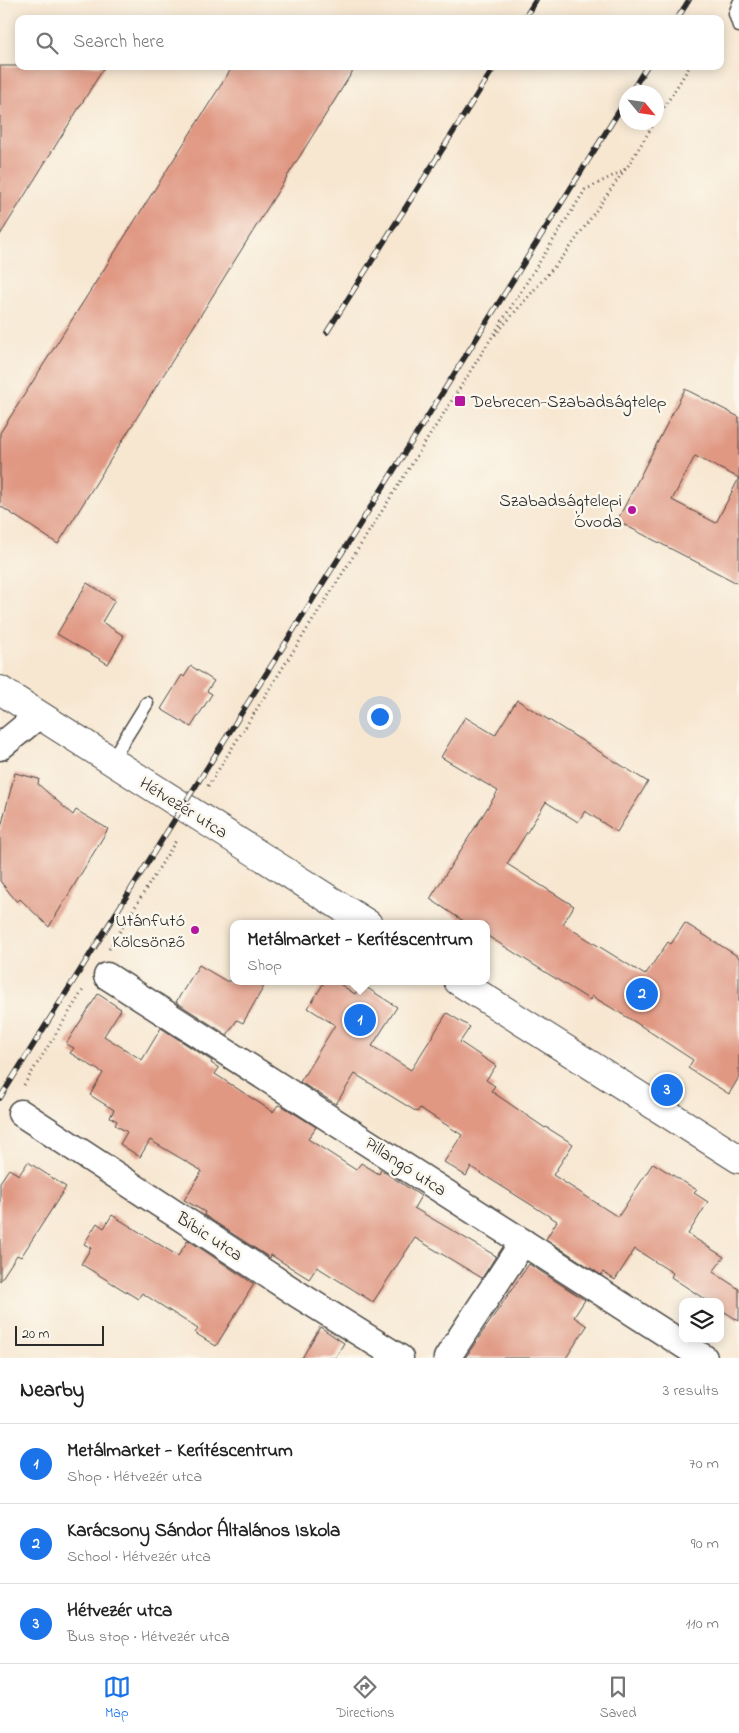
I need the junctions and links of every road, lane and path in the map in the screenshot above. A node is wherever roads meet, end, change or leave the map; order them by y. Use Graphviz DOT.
graph roads {
  1 [pos="739,4"];
  2 [pos="739,26"];
  3 [pos="688,70"];
  4 [pos="664,108"];
  5 [pos="650,130"];
  6 [pos="626,168"];
  7 [pos="488,343"];
  8 [pos="0,690"];
  9 [pos="146,703"];
  10 [pos="39,715"];
  11 [pos="0,747"];
  12 [pos="111,761"];
  13 [pos="208,786"];
  14 [pos="362,920"];
  15 [pos="107,976"];
  16 [pos="464,985"];
  17 [pos="21,1113"];
  18 [pos="739,1159"];
  19 [pos="523,1242"];
  20 [pos="400,1358"];
  21 [pos="447,1358"];
  22 [pos="704,1358"];
  1 -- 2 [label="lane"];
  3 -- 4 [label="path"];
  5 -- 6 [label="path"];
  6 -- 7 [label="path"];
  6 -- 7 [label="path"];
  7 -- 13 [label="path"];
  8 -- 10 [label="street, Hétvezér utca"];
  9 -- 12 [label="lane"];
  10 -- 11 [label="street"];
  10 -- 12 [label="street, Hétvezér utca"];
  12 -- 14 [label="street, Hétvezér utca"];
  15 -- 19 [label="street, Pillangó utca"];
  16 -- 18 [label="street"];
  17 -- 20 [label="street, Bíbic utca"];
  19 -- 21 [label="street"];
  19 -- 22 [label="street, Pillangó utca"];
}
